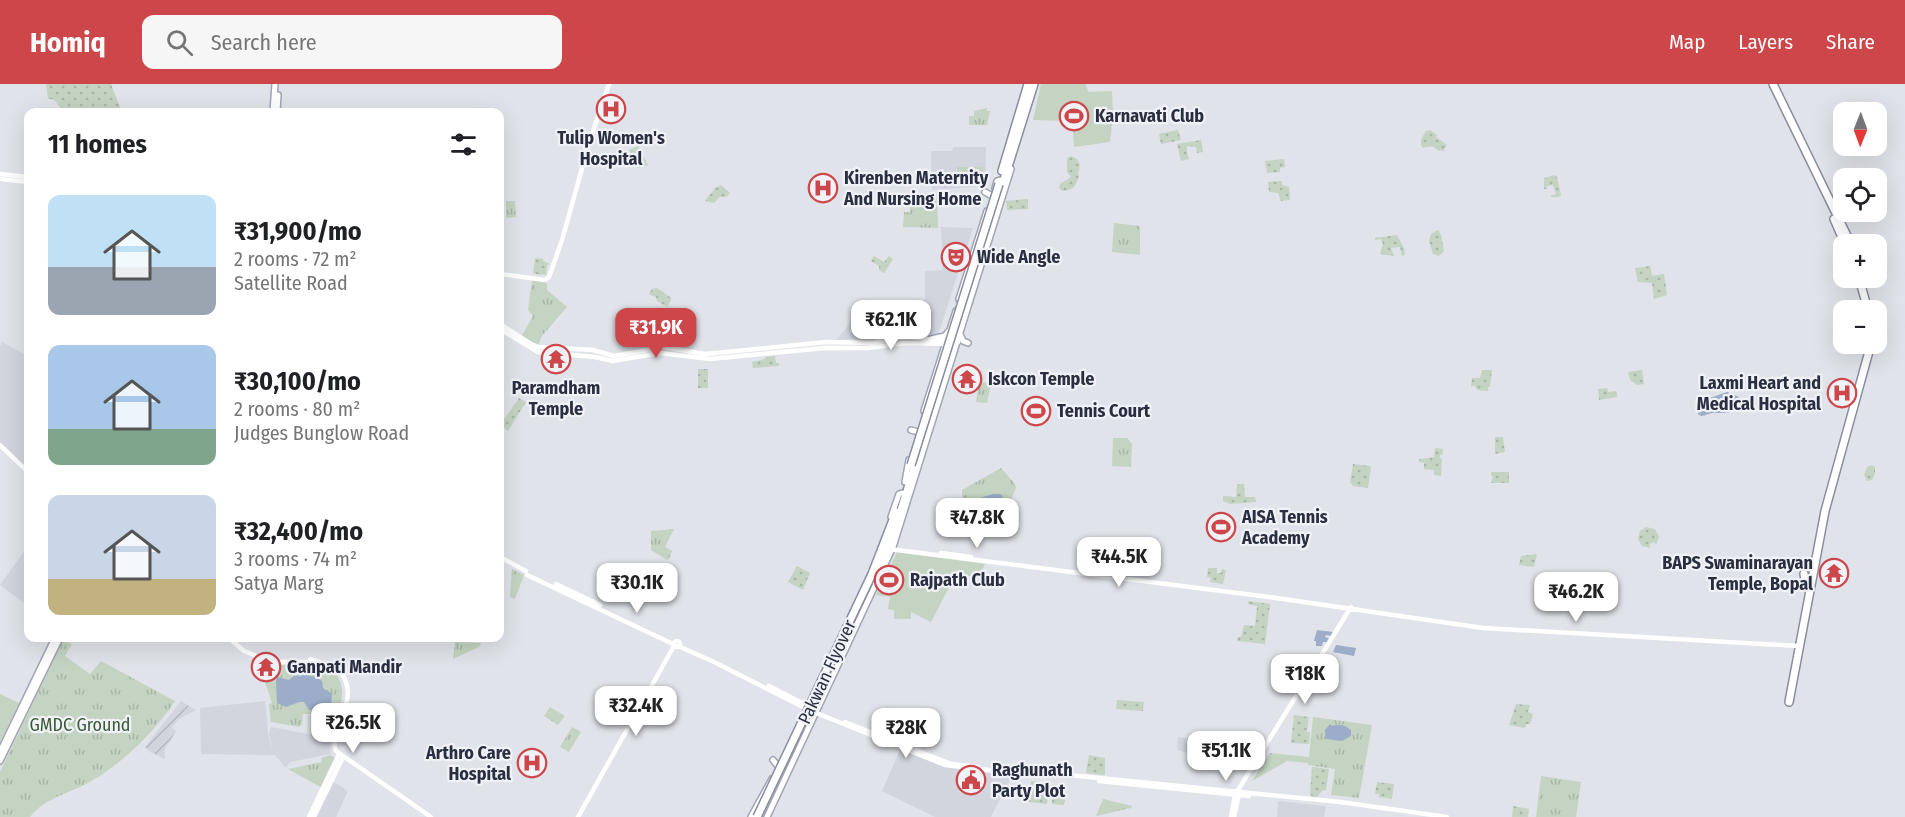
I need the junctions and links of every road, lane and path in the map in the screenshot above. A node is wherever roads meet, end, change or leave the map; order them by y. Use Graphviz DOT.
graph roads {
  1 [pos="276,84"];
  2 [pos="608,84"];
  3 [pos="1028,84"];
  4 [pos="1034,84"];
  5 [pos="1768,84"];
  6 [pos="1773,84"];
  7 [pos="275,108"];
  8 [pos="1802,146"];
  9 [pos="1013,153"];
  10 [pos="0,174"];
  11 [pos="24,177"];
  12 [pos="0,179"];
  13 [pos="989,181"];
  14 [pos="24,182"];
  15 [pos="999,183"];
  16 [pos="986,192"];
  17 [pos="992,196"];
  18 [pos="1841,234"];
  19 [pos="1846,234"];
  20 [pos="504,273"];
  21 [pos="951,299"];
  22 [pos="959,300"];
  23 [pos="504,327"];
  24 [pos="504,331"];
  25 [pos="949,331"];
  26 [pos="960,334"];
  27 [pos="931,339"];
  28 [pos="946,342"];
  29 [pos="957,344"];
  30 [pos="954,354"];
  31 [pos="1867,354"];
  32 [pos="911,430"];
  33 [pos="918,432"];
  34 [pos="0,446"];
  35 [pos="913,465"];
  36 [pos="24,469"];
  37 [pos="905,482"];
  38 [pos="906,495"];
  39 [pos="891,523"];
  40 [pos="891,548"];
  41 [pos="504,560"];
  42 [pos="1812,565"];
  43 [pos="873,577"];
  44 [pos="1806,584"];
  45 [pos="1352,609"];
  46 [pos="53,642"];
  47 [pos="58,642"];
  48 [pos="235,642"];
  49 [pos="1797,644"];
  50 [pos="676,645"];
  51 [pos="1787,702"];
  52 [pos="807,705"];
  53 [pos="817,714"];
  54 [pos="799,721"];
  55 [pos="810,725"];
  56 [pos="0,752"];
  57 [pos="340,757"];
  58 [pos="773,760"];
  59 [pos="0,761"];
  60 [pos="778,766"];
  61 [pos="1246,784"];
  62 [pos="1238,793"];
  63 [pos="1250,793"];
  64 [pos="309,817"];
  65 [pos="314,817"];
  66 [pos="426,817"];
  67 [pos="431,817"];
  68 [pos="579,817"];
  69 [pos="759,817"];
  70 [pos="1233,817"];
  71 [pos="1431,817"];
  72 [pos="1447,817"];
  1 -- 7 [label="main road"];
  2 -- 20 [label="main road"];
  3 -- 15 [label="highway"];
  4 -- 9 [label="highway"];
  5 -- 8 [label="highway"];
  6 -- 8 [label="highway"];
  8 -- 18 [label="highway"];
  8 -- 19 [label="highway"];
  9 -- 15 [label="highway"];
  9 -- 26 [label="main road"];
  10 -- 11 [label="main road"];
  12 -- 14 [label="main road"];
  13 -- 15 [label="main road"];
  15 -- 17 [label="main road"];
  15 -- 35 [label="highway, bridge"];
  16 -- 17 [label="main road"];
  17 -- 22 [label="main road"];
  21 -- 22 [label="main road"];
  22 -- 25 [label="main road"];
  23 -- 27 [label="main road"];
  24 -- 28 [label="main road"];
  25 -- 26 [label="main road"];
  25 -- 27 [label="main road"];
  25 -- 28 [label="main road"];
  26 -- 29 [label="main road"];
  26 -- 30 [label="main road"];
  27 -- 28 [label="main road"];
  28 -- 29 [label="main road"];
  28 -- 33 [label="main road"];
  29 -- 30 [label="main road"];
  30 -- 38 [label="main road"];
  31 -- 42 [label="highway"];
  32 -- 33 [label="main road"];
  33 -- 37 [label="main road"];
  34 -- 36 [label="main road"];
  35 -- 37 [label="highway"];
  35 -- 38 [label="highway"];
  37 -- 38 [label="highway"];
  38 -- 39 [label="highway, Pakwan Flyover"];
  38 -- 40 [label="highway, Pakwan Flyover"];
  39 -- 43 [label="highway, Pakwan Flyover"];
  39 -- 52 [label="main road"];
  40 -- 43 [label="highway, Pakwan Flyover"];
  40 -- 45 [label="main road"];
  40 -- 53 [label="main road"];
  41 -- 50 [label="main road"];
  42 -- 44 [label="highway"];
  42 -- 44 [label="highway"];
  42 -- 49 [label="highway"];
  43 -- 69 [label="highway, Pakwan Flyover, bridge"];
  44 -- 49 [label="highway"];
  45 -- 49 [label="main road"];
  45 -- 61 [label="main road"];
  45 -- 62 [label="main road"];
  46 -- 56 [label="main road"];
  47 -- 59 [label="main road"];
  48 -- 57 [label="main road"];
  49 -- 51 [label="highway"];
  50 -- 52 [label="main road"];
  50 -- 52 [label="main road"];
  50 -- 68 [label="main road"];
  52 -- 53 [label="main road"];
  52 -- 54 [label="main road"];
  53 -- 55 [label="main road"];
  53 -- 62 [label="main road"];
  54 -- 55 [label="main road"];
  54 -- 60 [label="main road"];
  55 -- 69 [label="main road"];
  57 -- 64 [label="main road"];
  57 -- 65 [label="main road"];
  57 -- 66 [label="main road"];
  57 -- 67 [label="main road"];
  58 -- 60 [label="main road"];
  60 -- 69 [label="main road"];
  61 -- 62 [label="main road"];
  61 -- 63 [label="main road"];
  62 -- 63 [label="main road"];
  62 -- 70 [label="main road"];
  62 -- 71 [label="main road"];
  63 -- 72 [label="main road"];
}
